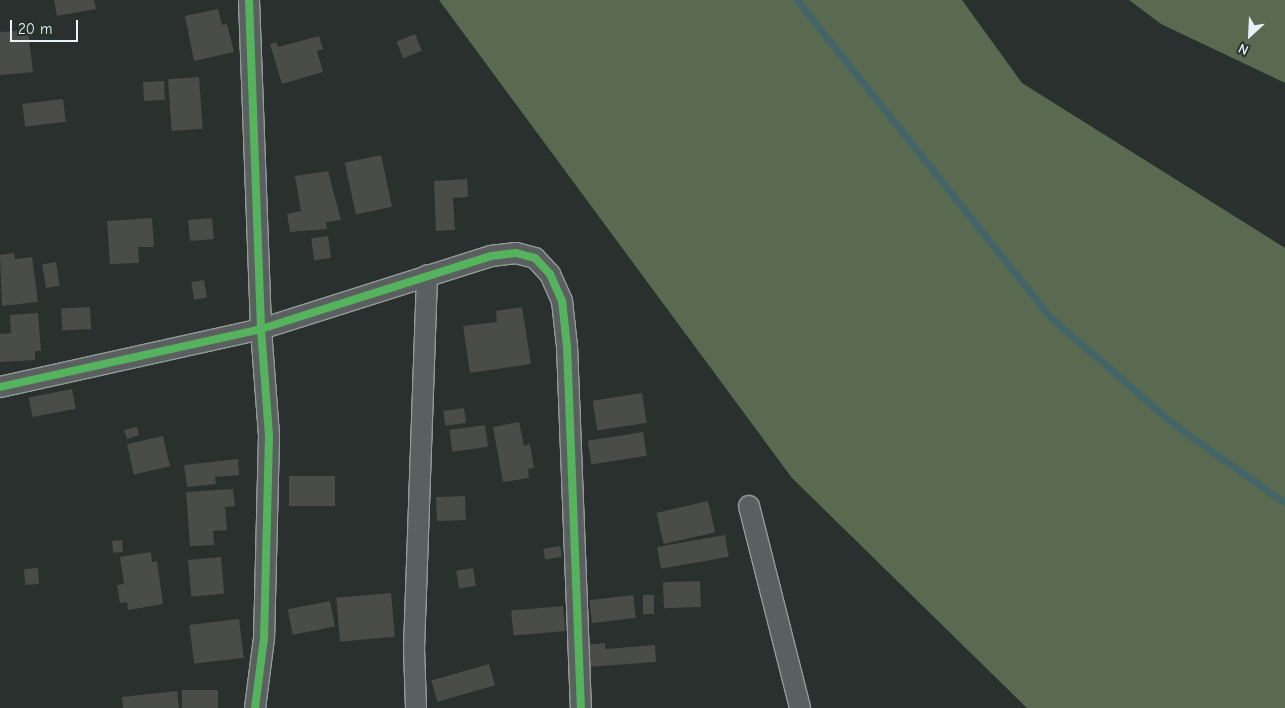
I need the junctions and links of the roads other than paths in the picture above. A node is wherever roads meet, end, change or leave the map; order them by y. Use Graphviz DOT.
graph roads {
  1 [pos="249,0"];
  2 [pos="427,274"];
  3 [pos="261,329"];
  4 [pos="0,387"];
  5 [pos="749,506"];
  6 [pos="255,708"];
  7 [pos="416,708"];
  8 [pos="581,708"];
  9 [pos="800,708"];
  1 -- 3 [label="street"];
  2 -- 3 [label="street"];
  2 -- 7 [label="street"];
  2 -- 8 [label="street"];
  3 -- 4 [label="street"];
  3 -- 6 [label="street"];
  5 -- 9 [label="street"];
}
